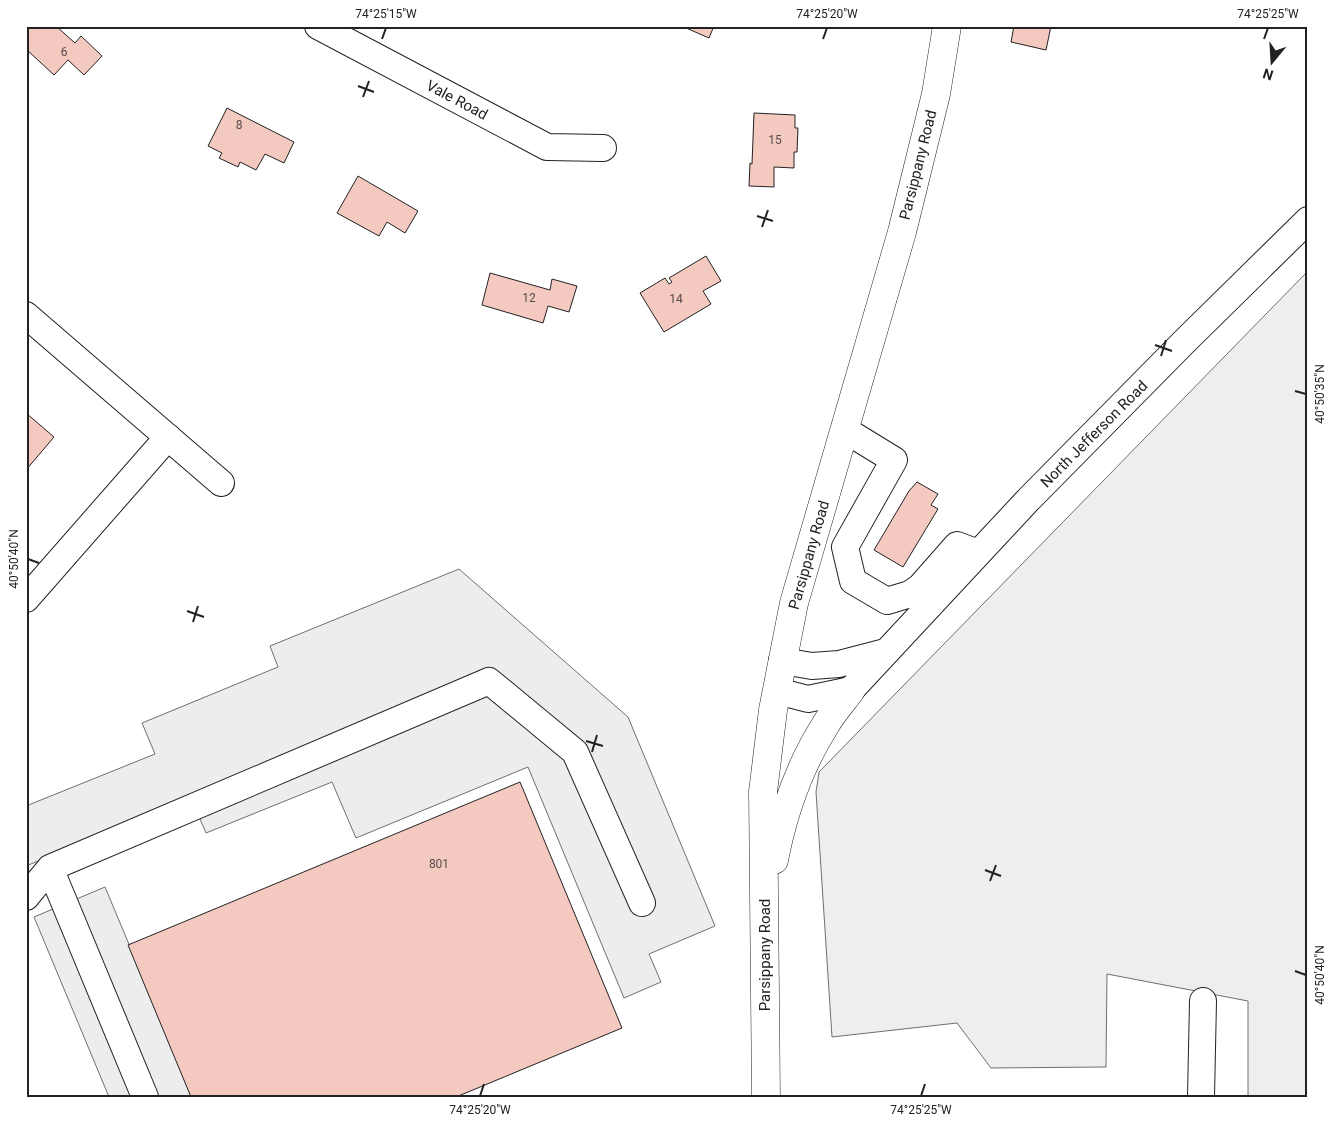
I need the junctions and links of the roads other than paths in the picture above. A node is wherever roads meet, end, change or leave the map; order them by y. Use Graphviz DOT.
graph roads {
  1 [pos="318,26"];
  2 [pos="947,26"];
  3 [pos="603,148"];
  4 [pos="1308,220"];
  5 [pos="26,314"];
  6 [pos="845,430"];
  7 [pos="168,437"];
  8 [pos="221,483"];
  9 [pos="978,553"];
  10 [pos="26,599"];
  11 [pos="885,652"];
  12 [pos="782,662"];
  13 [pos="851,690"];
  14 [pos="777,691"];
  15 [pos="50,868"];
  16 [pos="26,897"];
  17 [pos="642,904"];
  18 [pos="765,906"];
  19 [pos="1203,1002"];
  20 [pos="145,1097"];
  21 [pos="766,1097"];
  22 [pos="1201,1097"];
  1 -- 3 [label="street, Vale Road"];
  2 -- 6 [label="main road, Parsippany Road"];
  4 -- 9 [label="street, North Jefferson Road"];
  5 -- 7 [label="street"];
  6 -- 9 [label="street"];
  6 -- 12 [label="main road, Parsippany Road"];
  7 -- 8 [label="street"];
  7 -- 10 [label="street"];
  9 -- 11 [label="street, North Jefferson Road"];
  11 -- 12 [label="street"];
  11 -- 13 [label="street, North Jefferson Road"];
  12 -- 14 [label="main road, Parsippany Road"];
  13 -- 14 [label="street"];
  13 -- 18 [label="main road"];
  14 -- 18 [label="main road, Parsippany Road"];
  15 -- 16 [label="street"];
  15 -- 17 [label="street"];
  15 -- 20 [label="street"];
  18 -- 21 [label="main road, Parsippany Road"];
  19 -- 22 [label="street"];
}
